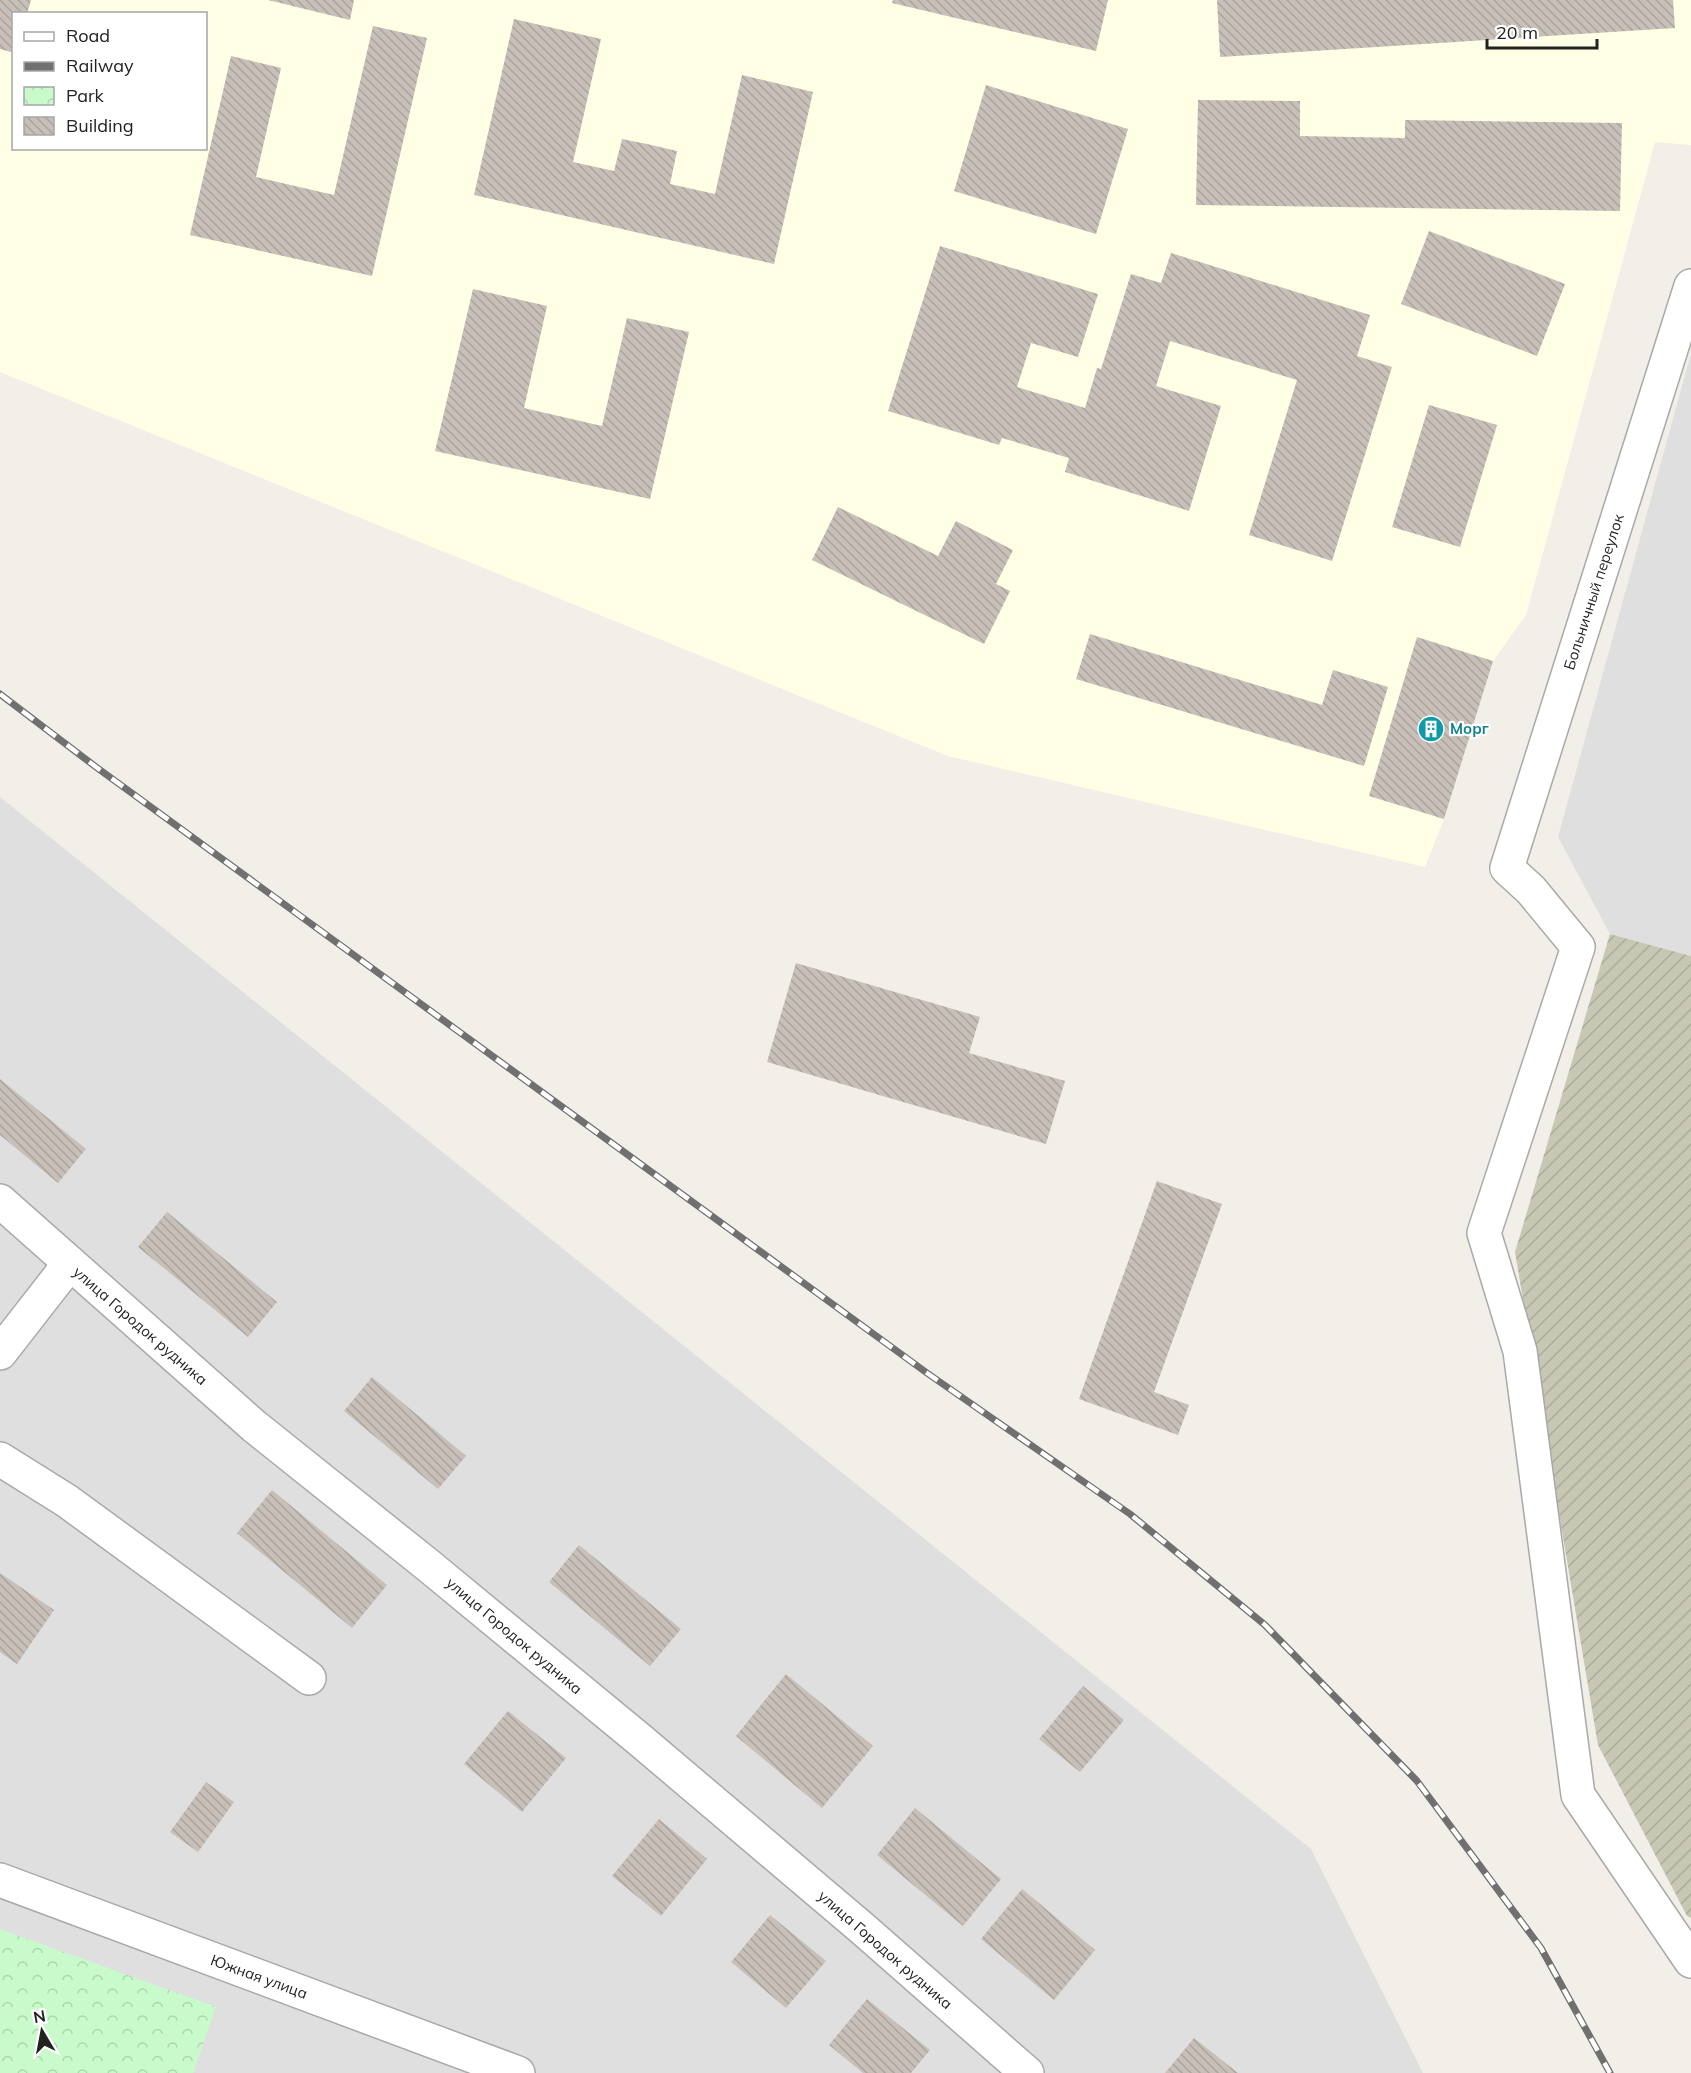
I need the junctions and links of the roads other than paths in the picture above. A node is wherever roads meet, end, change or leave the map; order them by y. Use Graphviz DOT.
graph roads {
  1 [pos="1691,286"];
  2 [pos="0,1201"];
  3 [pos="70,1263"];
  4 [pos="0,1353"];
  5 [pos="0,1459"];
  6 [pos="309,1678"];
  7 [pos="0,1880"];
  8 [pos="1691,1961"];
  9 [pos="1024,2072"];
  10 [pos="518,2073"];
  1 -- 8 [label="street, Больничный переулок"];
  2 -- 3 [label="street, улица Городок рудника"];
  3 -- 4 [label="street"];
  3 -- 9 [label="street, улица Городок рудника"];
  5 -- 6 [label="street"];
  7 -- 10 [label="street, Южная улица"];
}
